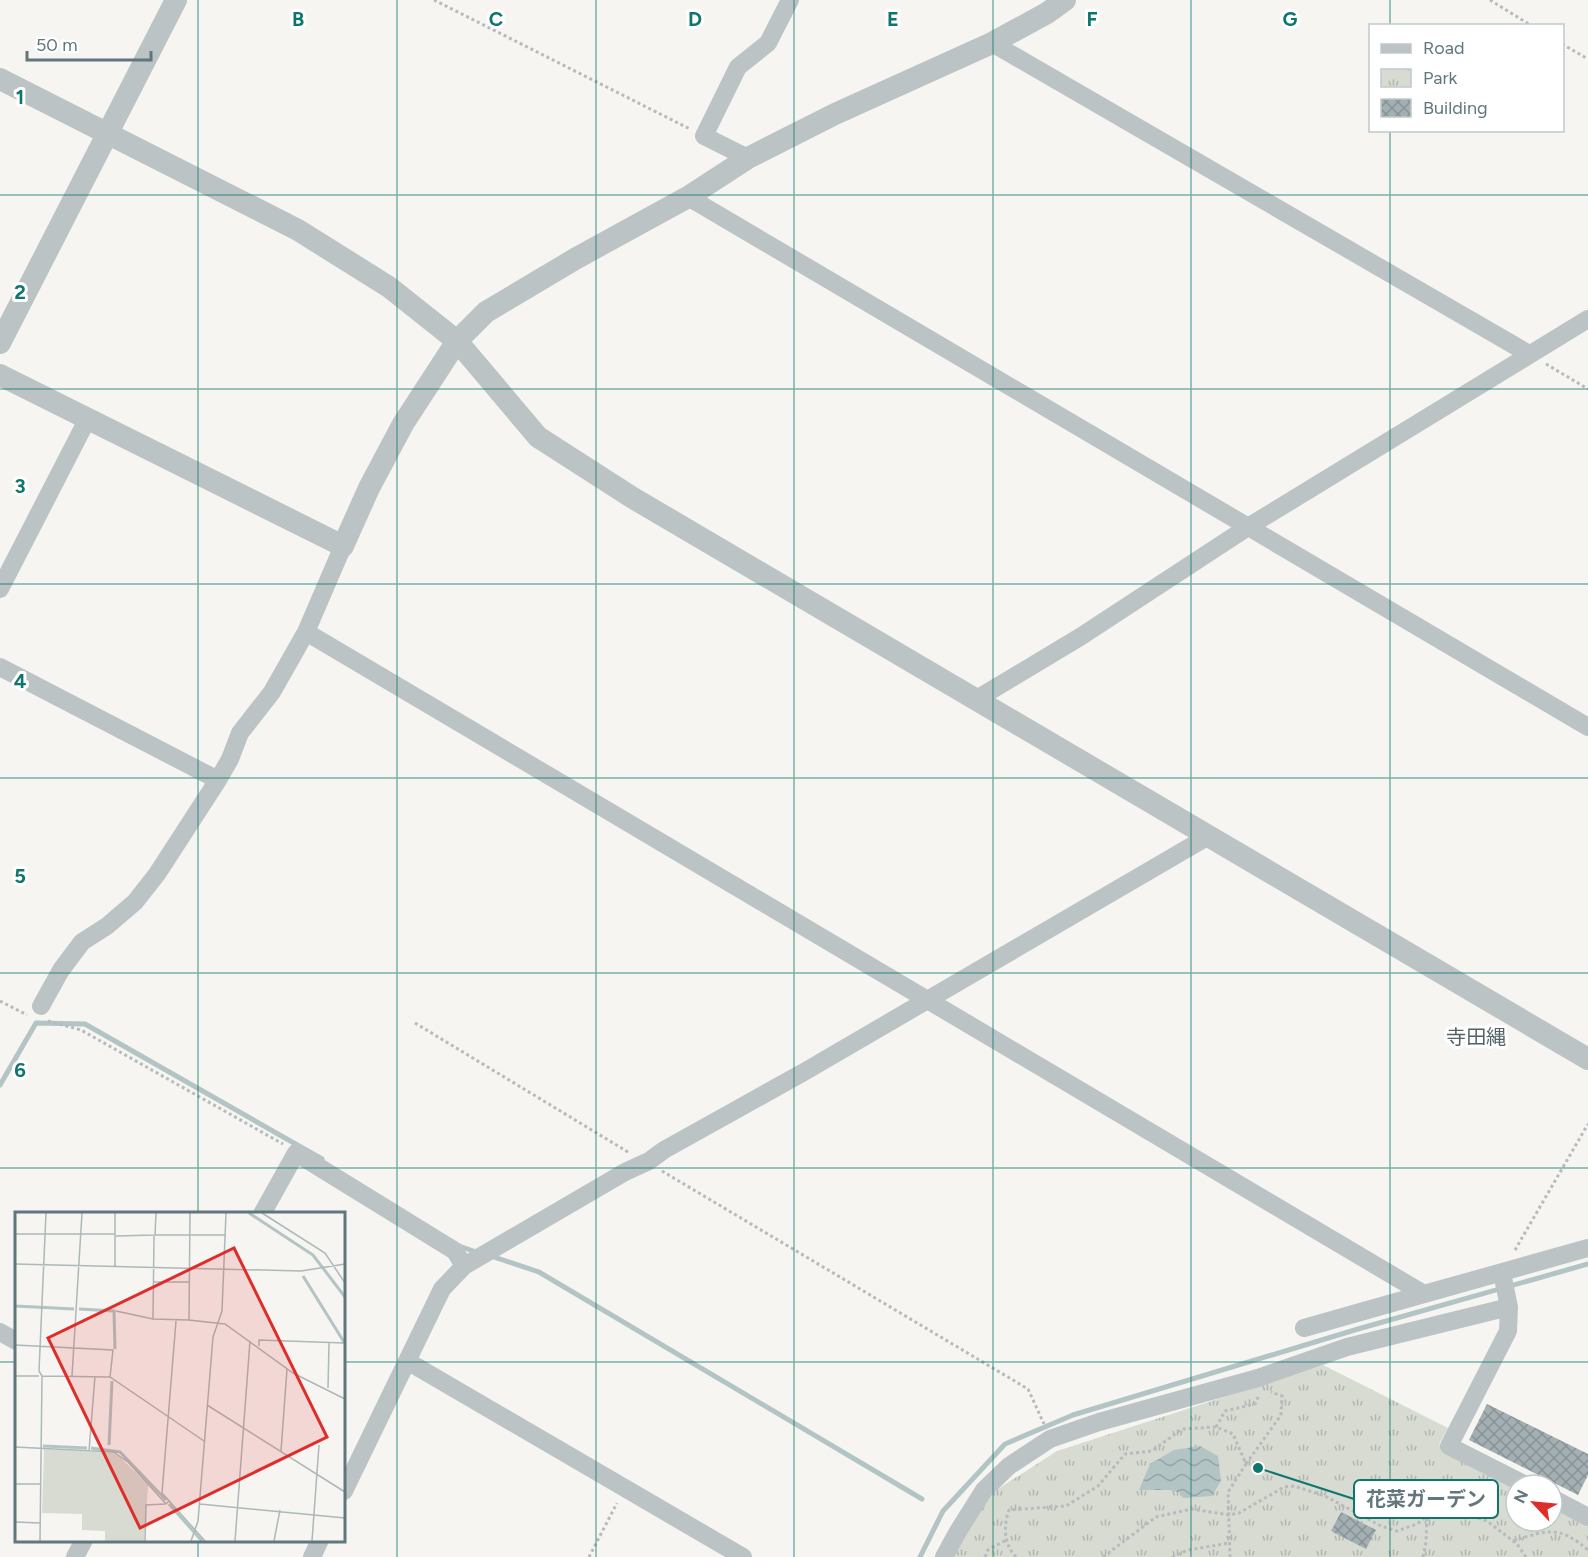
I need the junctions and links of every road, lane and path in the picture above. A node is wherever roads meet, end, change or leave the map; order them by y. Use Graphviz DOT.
graph roads {
  1 [pos="176,0"];
  2 [pos="434,0"];
  3 [pos="790,0"];
  4 [pos="1065,0"];
  5 [pos="1490,0"];
  6 [pos="1529,24"];
  7 [pos="992,43"];
  8 [pos="1564,45"];
  9 [pos="1588,59"];
  10 [pos="0,79"];
  11 [pos="108,133"];
  12 [pos="704,136"];
  13 [pos="748,158"];
  14 [pos="688,197"];
  15 [pos="1588,319"];
  16 [pos="457,341"];
  17 [pos="0,343"];
  18 [pos="1529,354"];
  19 [pos="0,375"];
  20 [pos="1588,389"];
  21 [pos="87,420"];
  22 [pos="1248,527"];
  23 [pos="343,546"];
  24 [pos="0,589"];
  25 [pos="306,632"];
  26 [pos="0,667"];
  27 [pos="975,700"];
  28 [pos="1588,727"];
  29 [pos="218,780"];
  30 [pos="1207,837"];
  31 [pos="928,1000"];
  32 [pos="0,1001"];
  33 [pos="35,1013"];
  34 [pos="416,1023"];
  35 [pos="1588,1059"];
  36 [pos="1588,1125"];
  37 [pos="286,1146"];
  38 [pos="649,1161"];
  39 [pos="263,1212"];
  40 [pos="1588,1248"];
  41 [pos="464,1266"];
  42 [pos="1502,1273"];
  43 [pos="1424,1294"];
  44 [pos="1509,1303"];
  45 [pos="1304,1328"];
  46 [pos="0,1332"];
  47 [pos="1343,1332"];
  48 [pos="15,1340"];
  49 [pos="407,1361"];
  50 [pos="1270,1392"];
  51 [pos="1259,1395"];
  52 [pos="1216,1427"];
  53 [pos="1050,1439"];
  54 [pos="1246,1464"];
  55 [pos="1504,1474"];
  56 [pos="625,1488"];
  57 [pos="345,1489"];
  58 [pos="1564,1504"];
  59 [pos="1229,1515"];
  60 [pos="1427,1515"];
  61 [pos="1588,1517"];
  62 [pos="1006,1540"];
  63 [pos="1512,1541"];
  64 [pos="83,1542"];
  65 [pos="319,1542"];
  66 [pos="1229,1543"];
  67 [pos="1588,1550"];
  68 [pos="75,1557"];
  69 [pos="312,1557"];
  70 [pos="589,1557"];
  71 [pos="742,1557"];
  72 [pos="944,1557"];
  73 [pos="985,1557"];
  74 [pos="1016,1557"];
  75 [pos="1103,1557"];
  76 [pos="1172,1557"];
  77 [pos="1230,1557"];
  78 [pos="1423,1557"];
  79 [pos="1526,1557"];
  1 -- 11 [label="street"];
  2 -- 12 [label="path"];
  3 -- 12 [label="street"];
  4 -- 7 [label="street"];
  5 -- 6 [label="path"];
  7 -- 13 [label="street"];
  7 -- 18 [label="street"];
  8 -- 9 [label="path"];
  10 -- 11 [label="street"];
  11 -- 16 [label="street"];
  11 -- 17 [label="street"];
  12 -- 13 [label="street"];
  13 -- 14 [label="street"];
  14 -- 16 [label="street"];
  14 -- 22 [label="street"];
  15 -- 18 [label="street"];
  16 -- 23 [label="street"];
  16 -- 27 [label="street"];
  18 -- 20 [label="path"];
  18 -- 22 [label="street"];
  19 -- 21 [label="street"];
  21 -- 23 [label="street"];
  21 -- 24 [label="street"];
  22 -- 27 [label="street"];
  22 -- 28 [label="street"];
  23 -- 25 [label="street"];
  25 -- 29 [label="street"];
  25 -- 31 [label="street"];
  26 -- 29 [label="street"];
  27 -- 30 [label="street"];
  29 -- 33 [label="street"];
  30 -- 31 [label="street"];
  30 -- 35 [label="street"];
  31 -- 38 [label="street"];
  31 -- 43 [label="street"];
  32 -- 33 [label="path"];
  33 -- 37 [label="path"];
  34 -- 38 [label="path"];
  36 -- 42 [label="path"];
  38 -- 41 [label="street"];
  38 -- 53 [label="path"];
  39 -- 41 [label="street"];
  40 -- 42 [label="street"];
  41 -- 49 [label="street"];
  42 -- 43 [label="street"];
  42 -- 44 [label="street"];
  43 -- 47 [label="street"];
  44 -- 47 [label="street"];
  44 -- 55 [label="street"];
  45 -- 47 [label="street"];
  46 -- 48 [label="street"];
  47 -- 53 [label="street"];
  49 -- 56 [label="street"];
  49 -- 57 [label="street"];
  50 -- 54 [label="path"];
  51 -- 52 [label="path"];
  52 -- 54 [label="path"];
  52 -- 62 [label="path"];
  53 -- 72 [label="street"];
  54 -- 59 [label="path"];
  56 -- 70 [label="path"];
  56 -- 71 [label="street"];
  58 -- 61 [label="street"];
  59 -- 60 [label="path"];
  59 -- 66 [label="path"];
  59 -- 75 [label="path"];
  60 -- 63 [label="path"];
  60 -- 78 [label="path"];
  62 -- 73 [label="path"];
  62 -- 74 [label="path"];
  63 -- 67 [label="path"];
  63 -- 79 [label="path"];
  64 -- 68 [label="street"];
  65 -- 69 [label="street"];
  66 -- 76 [label="path"];
  66 -- 77 [label="path"];
}
